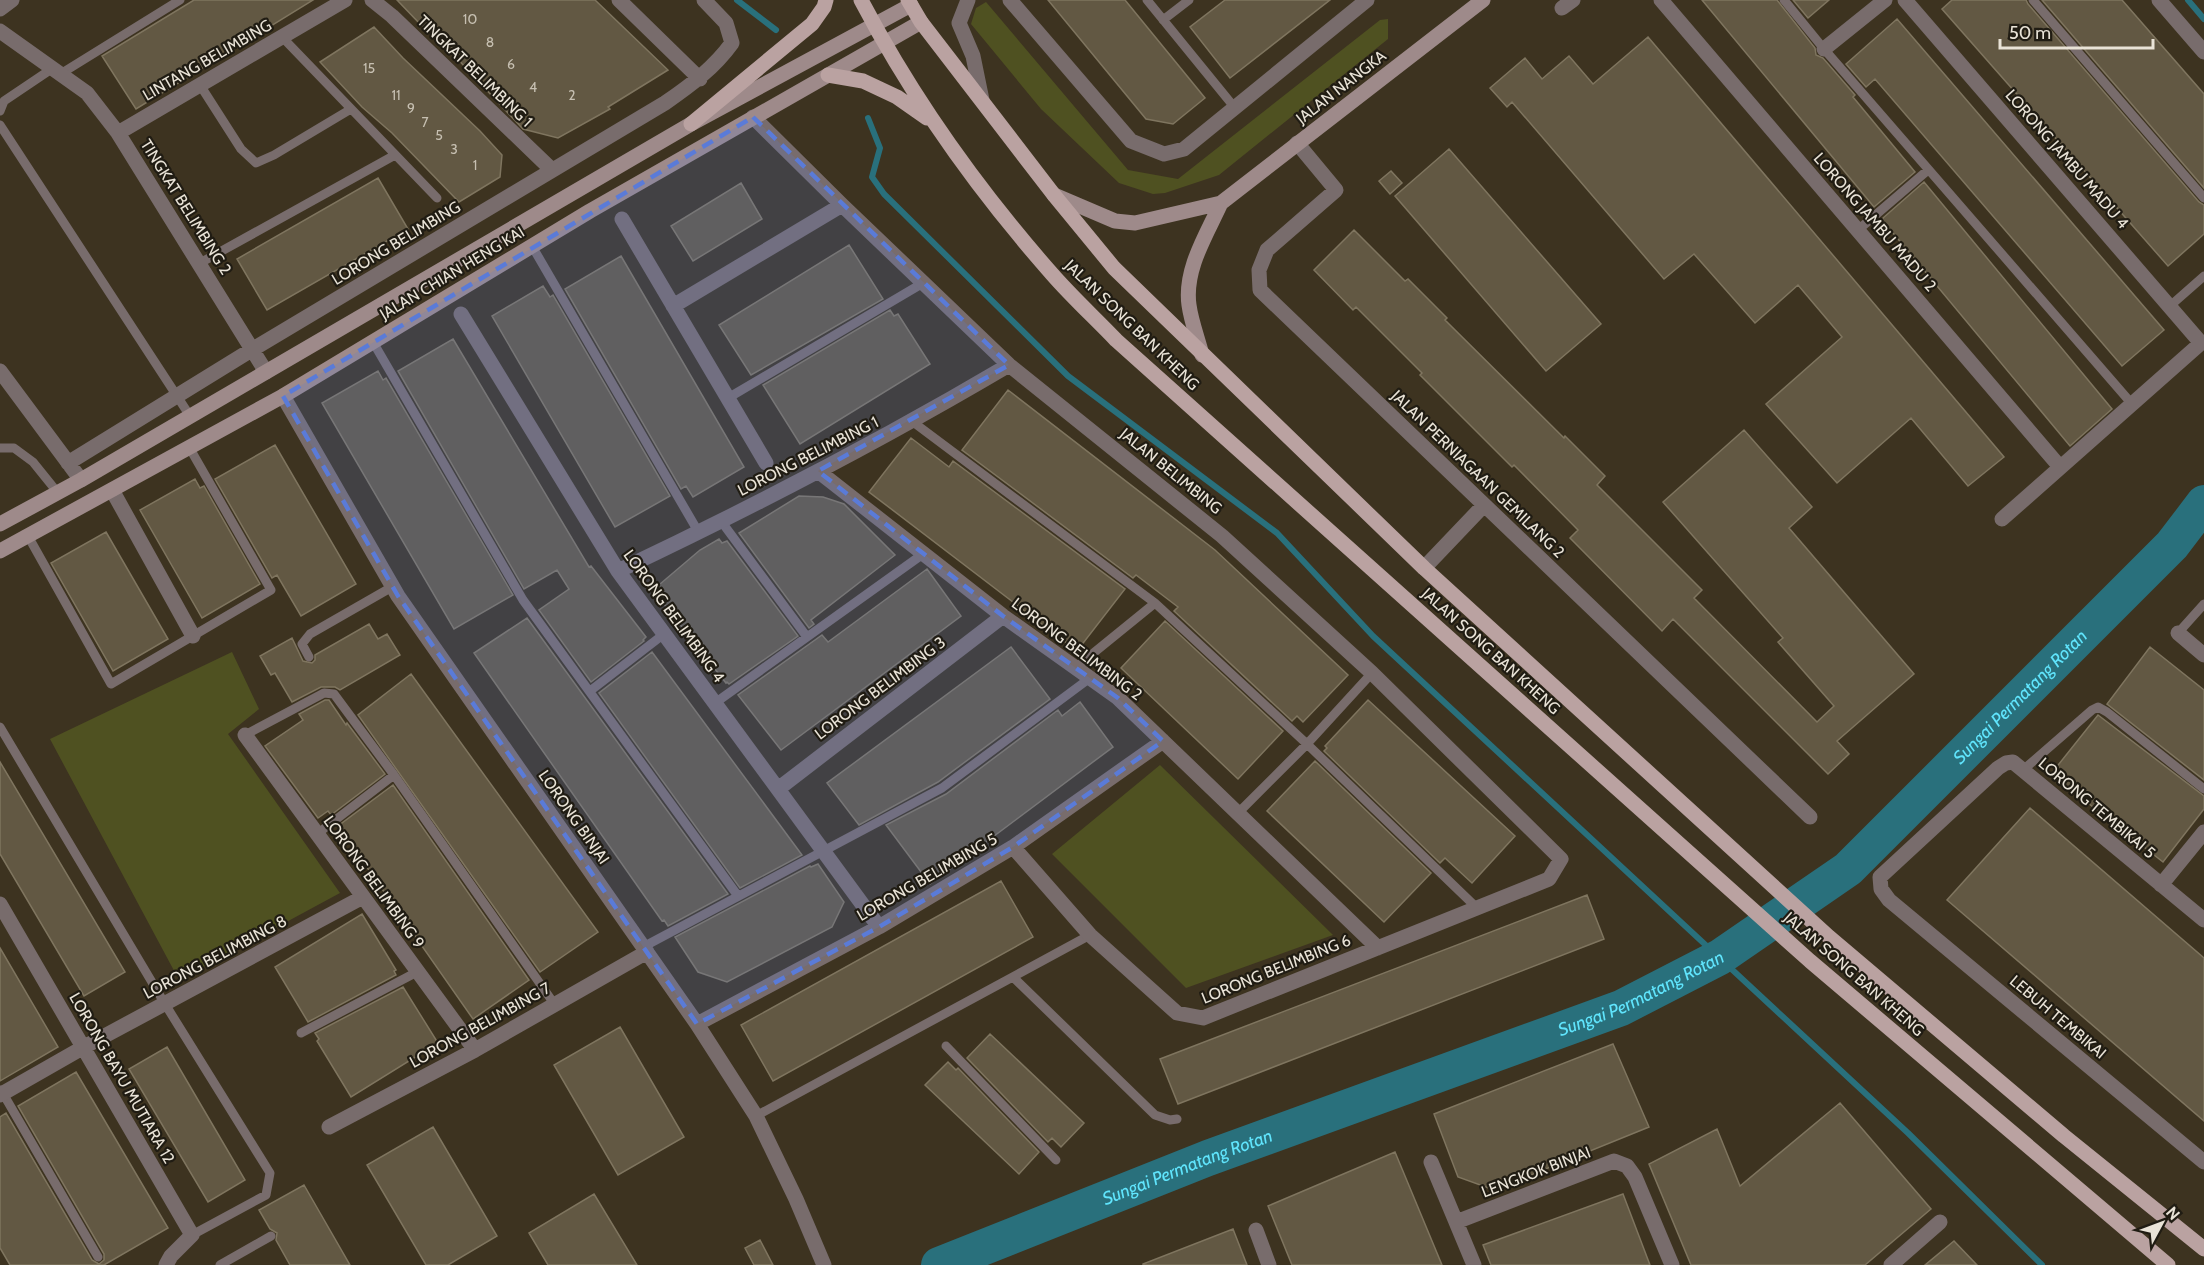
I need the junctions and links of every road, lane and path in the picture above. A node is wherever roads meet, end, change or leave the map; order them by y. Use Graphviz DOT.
graph roads {
  1 [pos="12,0"];
  2 [pos="180,0"];
  3 [pos="345,0"];
  4 [pos="372,0"];
  5 [pos="619,0"];
  6 [pos="704,0"];
  7 [pos="826,0"];
  8 [pos="861,0"];
  9 [pos="968,0"];
  10 [pos="1010,0"];
  11 [pos="1147,0"];
  12 [pos="1189,0"];
  13 [pos="1367,0"];
  14 [pos="1483,0"];
  15 [pos="1661,0"];
  16 [pos="1784,0"];
  17 [pos="1885,0"];
  18 [pos="1905,0"];
  19 [pos="2033,0"];
  20 [pos="2159,0"];
  21 [pos="910,2"];
  22 [pos="0,9"];
  23 [pos="1163,20"];
  24 [pos="921,22"];
  25 [pos="874,24"];
  26 [pos="0,31"];
  27 [pos="282,37"];
  28 [pos="884,43"];
  29 [pos="1824,49"];
  30 [pos="2204,52"];
  31 [pos="57,70"];
  32 [pos="828,75"];
  33 [pos="700,78"];
  34 [pos="200,85"];
  35 [pos="982,100"];
  36 [pos="1235,108"];
  37 [pos="351,110"];
  38 [pos="0,111"];
  39 [pos="753,117"];
  40 [pos="691,124"];
  41 [pos="934,124"];
  42 [pos="0,125"];
  43 [pos="118,133"];
  44 [pos="1298,143"];
  45 [pos="395,155"];
  46 [pos="552,170"];
  47 [pos="1928,170"];
  48 [pos="1054,195"];
  49 [pos="437,198"];
  50 [pos="2204,198"];
  51 [pos="1221,202"];
  52 [pos="842,205"];
  53 [pos="622,219"];
  54 [pos="1858,230"];
  55 [pos="532,246"];
  56 [pos="200,263"];
  57 [pos="2204,276"];
  58 [pos="923,283"];
  59 [pos="673,306"];
  60 [pos="2170,306"];
  61 [pos="461,314"];
  62 [pos="373,342"];
  63 [pos="253,349"];
  64 [pos="1202,355"];
  65 [pos="1010,365"];
  66 [pos="0,371"];
  67 [pos="266,372"];
  68 [pos="177,395"];
  69 [pos="282,396"];
  70 [pos="728,399"];
  71 [pos="2132,404"];
  72 [pos="190,416"];
  73 [pos="913,422"];
  74 [pos="189,447"];
  75 [pos="0,448"];
  76 [pos="68,463"];
  77 [pos="766,463"];
  78 [pos="2060,467"];
  79 [pos="818,471"];
  80 [pos="81,480"];
  81 [pos="112,490"];
  82 [pos="58,493"];
  83 [pos="1484,505"];
  84 [pos="2002,519"];
  85 [pos="721,521"];
  86 [pos="0,524"];
  87 [pos="699,533"];
  88 [pos="28,536"];
  89 [pos="0,551"];
  90 [pos="923,554"];
  91 [pos="1424,568"];
  92 [pos="618,571"];
  93 [pos="392,587"];
  94 [pos="1155,603"];
  95 [pos="2204,604"];
  96 [pos="1003,616"];
  97 [pos="2178,633"];
  98 [pos="664,634"];
  99 [pos="193,636"];
  100 [pos="807,637"];
  101 [pos="2204,655"];
  102 [pos="309,657"];
  103 [pos="1075,668"];
  104 [pos="1372,673"];
  105 [pos="1090,678"];
  106 [pos="590,691"];
  107 [pos="715,703"];
  108 [pos="0,727"];
  109 [pos="245,735"];
  110 [pos="1163,741"];
  111 [pos="1307,744"];
  112 [pos="2023,770"];
  113 [pos="394,775"];
  114 [pos="778,789"];
  115 [pos="2204,789"];
  116 [pos="1238,813"];
  117 [pos="1810,817"];
  118 [pos="2204,832"];
  119 [pos="317,834"];
  120 [pos="1013,847"];
  121 [pos="823,850"];
  122 [pos="1561,859"];
  123 [pos="2161,885"];
  124 [pos="738,896"];
  125 [pos="363,897"];
  126 [pos="1889,900"];
  127 [pos="0,904"];
  128 [pos="1477,908"];
  129 [pos="2204,920"];
  130 [pos="879,927"];
  131 [pos="1089,935"];
  132 [pos="1378,948"];
  133 [pos="645,949"];
  134 [pos="417,972"];
  135 [pos="1013,976"];
  136 [pos="165,1004"];
  137 [pos="555,1005"];
  138 [pos="697,1024"];
  139 [pos="301,1032"];
  140 [pos="946,1046"];
  141 [pos="84,1047"];
  142 [pos="475,1050"];
  143 [pos="1,1092"];
  144 [pos="756,1116"];
  145 [pos="1177,1119"];
  146 [pos="329,1127"];
  147 [pos="1056,1160"];
  148 [pos="1431,1162"];
  149 [pos="2204,1162"];
  150 [pos="1456,1222"];
  151 [pos="1940,1222"];
  152 [pos="1256,1230"];
  153 [pos="192,1235"];
  154 [pos="271,1236"];
  155 [pos="2204,1249"];
  156 [pos="99,1257"];
  157 [pos="166,1265"];
  158 [pos="220,1265"];
  159 [pos="824,1265"];
  160 [pos="1269,1265"];
  161 [pos="1474,1265"];
  162 [pos="1672,1265"];
  163 [pos="1891,1265"];
  164 [pos="2168,1265"];
  1 -- 22 [label="street"];
  2 -- 31 [label="lane"];
  3 -- 27 [label="street, LINTANG BELIMBING"];
  4 -- 46 [label="street, TINGKAT BELIMBING 1"];
  5 -- 33 [label="street"];
  6 -- 33 [label="street, LORONG BELIMBING"];
  7 -- 40 [label="main road"];
  8 -- 25 [label="main road, JALAN SONG BAN KHENG"];
  9 -- 35 [label="street"];
  10 -- 36 [label="street"];
  11 -- 23 [label="lane"];
  12 -- 23 [label="lane"];
  13 -- 36 [label="street"];
  14 -- 44 [label="main road, JALAN NANGKA"];
  15 -- 54 [label="street, LORONG JAMBU MADU 2"];
  16 -- 29 [label="lane"];
  17 -- 29 [label="street"];
  18 -- 60 [label="street, LORONG JAMBU MADU 4"];
  19 -- 50 [label="lane"];
  20 -- 30 [label="street"];
  21 -- 24 [label="main road, JALAN SONG BAN KHENG"];
  21 -- 25 [label="main road, JALAN CHIAN HENG KAI"];
  23 -- 36 [label="lane"];
  24 -- 28 [label="main road, JALAN CHIAN HENG KAI"];
  24 -- 35 [label="main road, JALAN SONG BAN KHENG"];
  25 -- 28 [label="main road, JALAN SONG BAN KHENG"];
  25 -- 40 [label="main road, JALAN CHIAN HENG KAI"];
  26 -- 31 [label="street, TINGKAT BELIMBING 2"];
  27 -- 34 [label="street, LINTANG BELIMBING"];
  27 -- 37 [label="lane"];
  28 -- 32 [label="main road, JALAN CHIAN HENG KAI"];
  28 -- 41 [label="main road, JALAN SONG BAN KHENG"];
  29 -- 47 [label="lane"];
  31 -- 38 [label="lane"];
  31 -- 43 [label="street, TINGKAT BELIMBING 2"];
  32 -- 39 [label="main road, JALAN CHIAN HENG KAI"];
  32 -- 41 [label="main road"];
  33 -- 46 [label="street, LORONG BELIMBING"];
  34 -- 37 [label="lane"];
  34 -- 43 [label="street, LINTANG BELIMBING"];
  35 -- 48 [label="main road, JALAN SONG BAN KHENG"];
  37 -- 45 [label="lane"];
  39 -- 52 [label="street, JALAN BELIMBING"];
  39 -- 55 [label="main road, JALAN CHIAN HENG KAI"];
  40 -- 67 [label="main road, JALAN CHIAN HENG KAI"];
  41 -- 164 [label="main road, JALAN SONG BAN KHENG"];
  42 -- 68 [label="lane"];
  43 -- 56 [label="street, TINGKAT BELIMBING 2"];
  44 -- 51 [label="main road, JALAN NANGKA"];
  44 -- 83 [label="street, JALAN PERNIAGAAN GEMILANG 2"];
  45 -- 49 [label="lane"];
  45 -- 56 [label="lane"];
  46 -- 63 [label="street, LORONG BELIMBING"];
  47 -- 54 [label="lane"];
  47 -- 71 [label="lane"];
  48 -- 51 [label="main road, JALAN NANGKA"];
  48 -- 64 [label="main road, JALAN SONG BAN KHENG"];
  51 -- 64 [label="main road, JALAN NANGKA"];
  52 -- 58 [label="street, JALAN BELIMBING"];
  52 -- 59 [label="street"];
  53 -- 59 [label="street"];
  54 -- 78 [label="street, LORONG JAMBU MADU 2"];
  55 -- 62 [label="main road, JALAN CHIAN HENG KAI"];
  55 -- 87 [label="lane"];
  56 -- 63 [label="street, TINGKAT BELIMBING 2"];
  57 -- 60 [label="lane"];
  58 -- 65 [label="street, JALAN BELIMBING"];
  58 -- 70 [label="lane"];
  59 -- 70 [label="street"];
  60 -- 71 [label="street, LORONG JAMBU MADU 4"];
  61 -- 92 [label="street, LORONG BELIMBING 4"];
  62 -- 69 [label="main road, JALAN CHIAN HENG KAI"];
  62 -- 106 [label="lane"];
  63 -- 67 [label="street, TINGKAT BELIMBING 2"];
  63 -- 68 [label="street, LORONG BELIMBING"];
  64 -- 91 [label="main road, JALAN SONG BAN KHENG"];
  65 -- 73 [label="street, LORONG BELIMBING 1"];
  65 -- 104 [label="street, JALAN BELIMBING"];
  66 -- 76 [label="street"];
  67 -- 72 [label="main road, JALAN CHIAN HENG KAI"];
  68 -- 72 [label="lane"];
  68 -- 76 [label="street, LORONG BELIMBING"];
  69 -- 74 [label="main road, JALAN CHIAN HENG KAI"];
  69 -- 93 [label="street, LORONG BINJAI"];
  70 -- 77 [label="street"];
  71 -- 78 [label="street"];
  72 -- 80 [label="main road, JALAN CHIAN HENG KAI"];
  73 -- 79 [label="street, LORONG BELIMBING 1"];
  73 -- 94 [label="lane"];
  74 -- 81 [label="main road, JALAN CHIAN HENG KAI"];
  74 -- 99 [label="lane"];
  75 -- 82 [label="lane"];
  76 -- 80 [label="street"];
  78 -- 84 [label="street"];
  79 -- 85 [label="street, LORONG BELIMBING 1"];
  79 -- 90 [label="street, LORONG BELIMBING 2"];
  80 -- 82 [label="main road, JALAN CHIAN HENG KAI"];
  81 -- 88 [label="main road, JALAN CHIAN HENG KAI"];
  81 -- 99 [label="street"];
  82 -- 86 [label="main road, JALAN CHIAN HENG KAI"];
  83 -- 91 [label="street"];
  83 -- 117 [label="street, JALAN PERNIAGAAN GEMILANG 2"];
  85 -- 87 [label="street, LORONG BELIMBING 1"];
  85 -- 100 [label="lane"];
  87 -- 92 [label="street, LORONG BELIMBING 1"];
  88 -- 89 [label="main road, JALAN CHIAN HENG KAI"];
  88 -- 99 [label="lane"];
  90 -- 96 [label="street, LORONG BELIMBING 2"];
  90 -- 100 [label="lane"];
  91 -- 155 [label="main road, JALAN SONG BAN KHENG"];
  92 -- 98 [label="street, LORONG BELIMBING 4"];
  93 -- 102 [label="lane"];
  93 -- 133 [label="street, LORONG BINJAI"];
  94 -- 103 [label="lane"];
  94 -- 111 [label="lane"];
  95 -- 97 [label="lane"];
  96 -- 103 [label="street, LORONG BELIMBING 2"];
  96 -- 114 [label="street, LORONG BELIMBING 3"];
  97 -- 101 [label="street"];
  98 -- 106 [label="lane"];
  98 -- 107 [label="street, LORONG BELIMBING 4"];
  100 -- 107 [label="lane"];
  103 -- 105 [label="street, LORONG BELIMBING 2"];
  104 -- 111 [label="lane"];
  104 -- 122 [label="street, JALAN BELIMBING"];
  105 -- 110 [label="street, LORONG BELIMBING 2"];
  105 -- 121 [label="lane"];
  106 -- 124 [label="lane"];
  107 -- 114 [label="street, LORONG BELIMBING 4"];
  108 -- 136 [label="lane"];
  109 -- 113 [label="lane"];
  109 -- 119 [label="street, LORONG BELIMBING 9"];
  110 -- 116 [label="street, LORONG BELIMBING 2"];
  110 -- 120 [label="street, LORONG BELIMBING 5"];
  111 -- 116 [label="lane"];
  111 -- 128 [label="lane"];
  112 -- 115 [label="lane"];
  112 -- 123 [label="street, LORONG TEMBIKAI 5"];
  112 -- 126 [label="street, LORONG TEMBIKAI 5"];
  113 -- 119 [label="lane"];
  113 -- 137 [label="lane"];
  114 -- 121 [label="street, LORONG BELIMBING 4"];
  116 -- 132 [label="street, LORONG BELIMBING 2"];
  118 -- 123 [label="street"];
  119 -- 125 [label="street, LORONG BELIMBING 9"];
  120 -- 130 [label="street, LORONG BELIMBING 5"];
  120 -- 131 [label="street, LORONG BELIMBING 6"];
  121 -- 124 [label="lane"];
  121 -- 130 [label="street, LORONG BELIMBING 4"];
  122 -- 128 [label="street, LORONG BELIMBING 6"];
  123 -- 129 [label="street, LORONG TEMBIKAI 5"];
  124 -- 133 [label="lane"];
  125 -- 134 [label="street, LORONG BELIMBING 9"];
  125 -- 136 [label="street, LORONG BELIMBING 8"];
  126 -- 149 [label="street, LEBUH TEMBIKAI"];
  127 -- 141 [label="street, LORONG BAYU MUTIARA 12"];
  128 -- 132 [label="street, LORONG BELIMBING 6"];
  130 -- 138 [label="street, LORONG BELIMBING 5"];
  131 -- 132 [label="street, LORONG BELIMBING 6"];
  131 -- 135 [label="lane"];
  133 -- 137 [label="street, LORONG BELIMBING 7"];
  133 -- 138 [label="street, LORONG BINJAI"];
  134 -- 139 [label="lane"];
  134 -- 142 [label="street, LORONG BELIMBING 9"];
  135 -- 144 [label="lane"];
  135 -- 145 [label="lane"];
  136 -- 141 [label="street, LORONG BELIMBING 8"];
  136 -- 153 [label="lane"];
  137 -- 142 [label="street, LORONG BELIMBING 7"];
  138 -- 144 [label="street, LORONG BINJAI"];
  140 -- 147 [label="lane"];
  141 -- 143 [label="street, LORONG BELIMBING 8"];
  141 -- 153 [label="street, LORONG BAYU MUTIARA 12"];
  142 -- 146 [label="street, LORONG BELIMBING 7"];
  143 -- 156 [label="lane"];
  144 -- 159 [label="street, LORONG BINJAI"];
  148 -- 150 [label="street"];
  150 -- 161 [label="street"];
  150 -- 162 [label="street, LENGKOK BINJAI"];
  151 -- 163 [label="street"];
  152 -- 160 [label="street"];
  153 -- 157 [label="street"];
  154 -- 158 [label="lane"];
}
